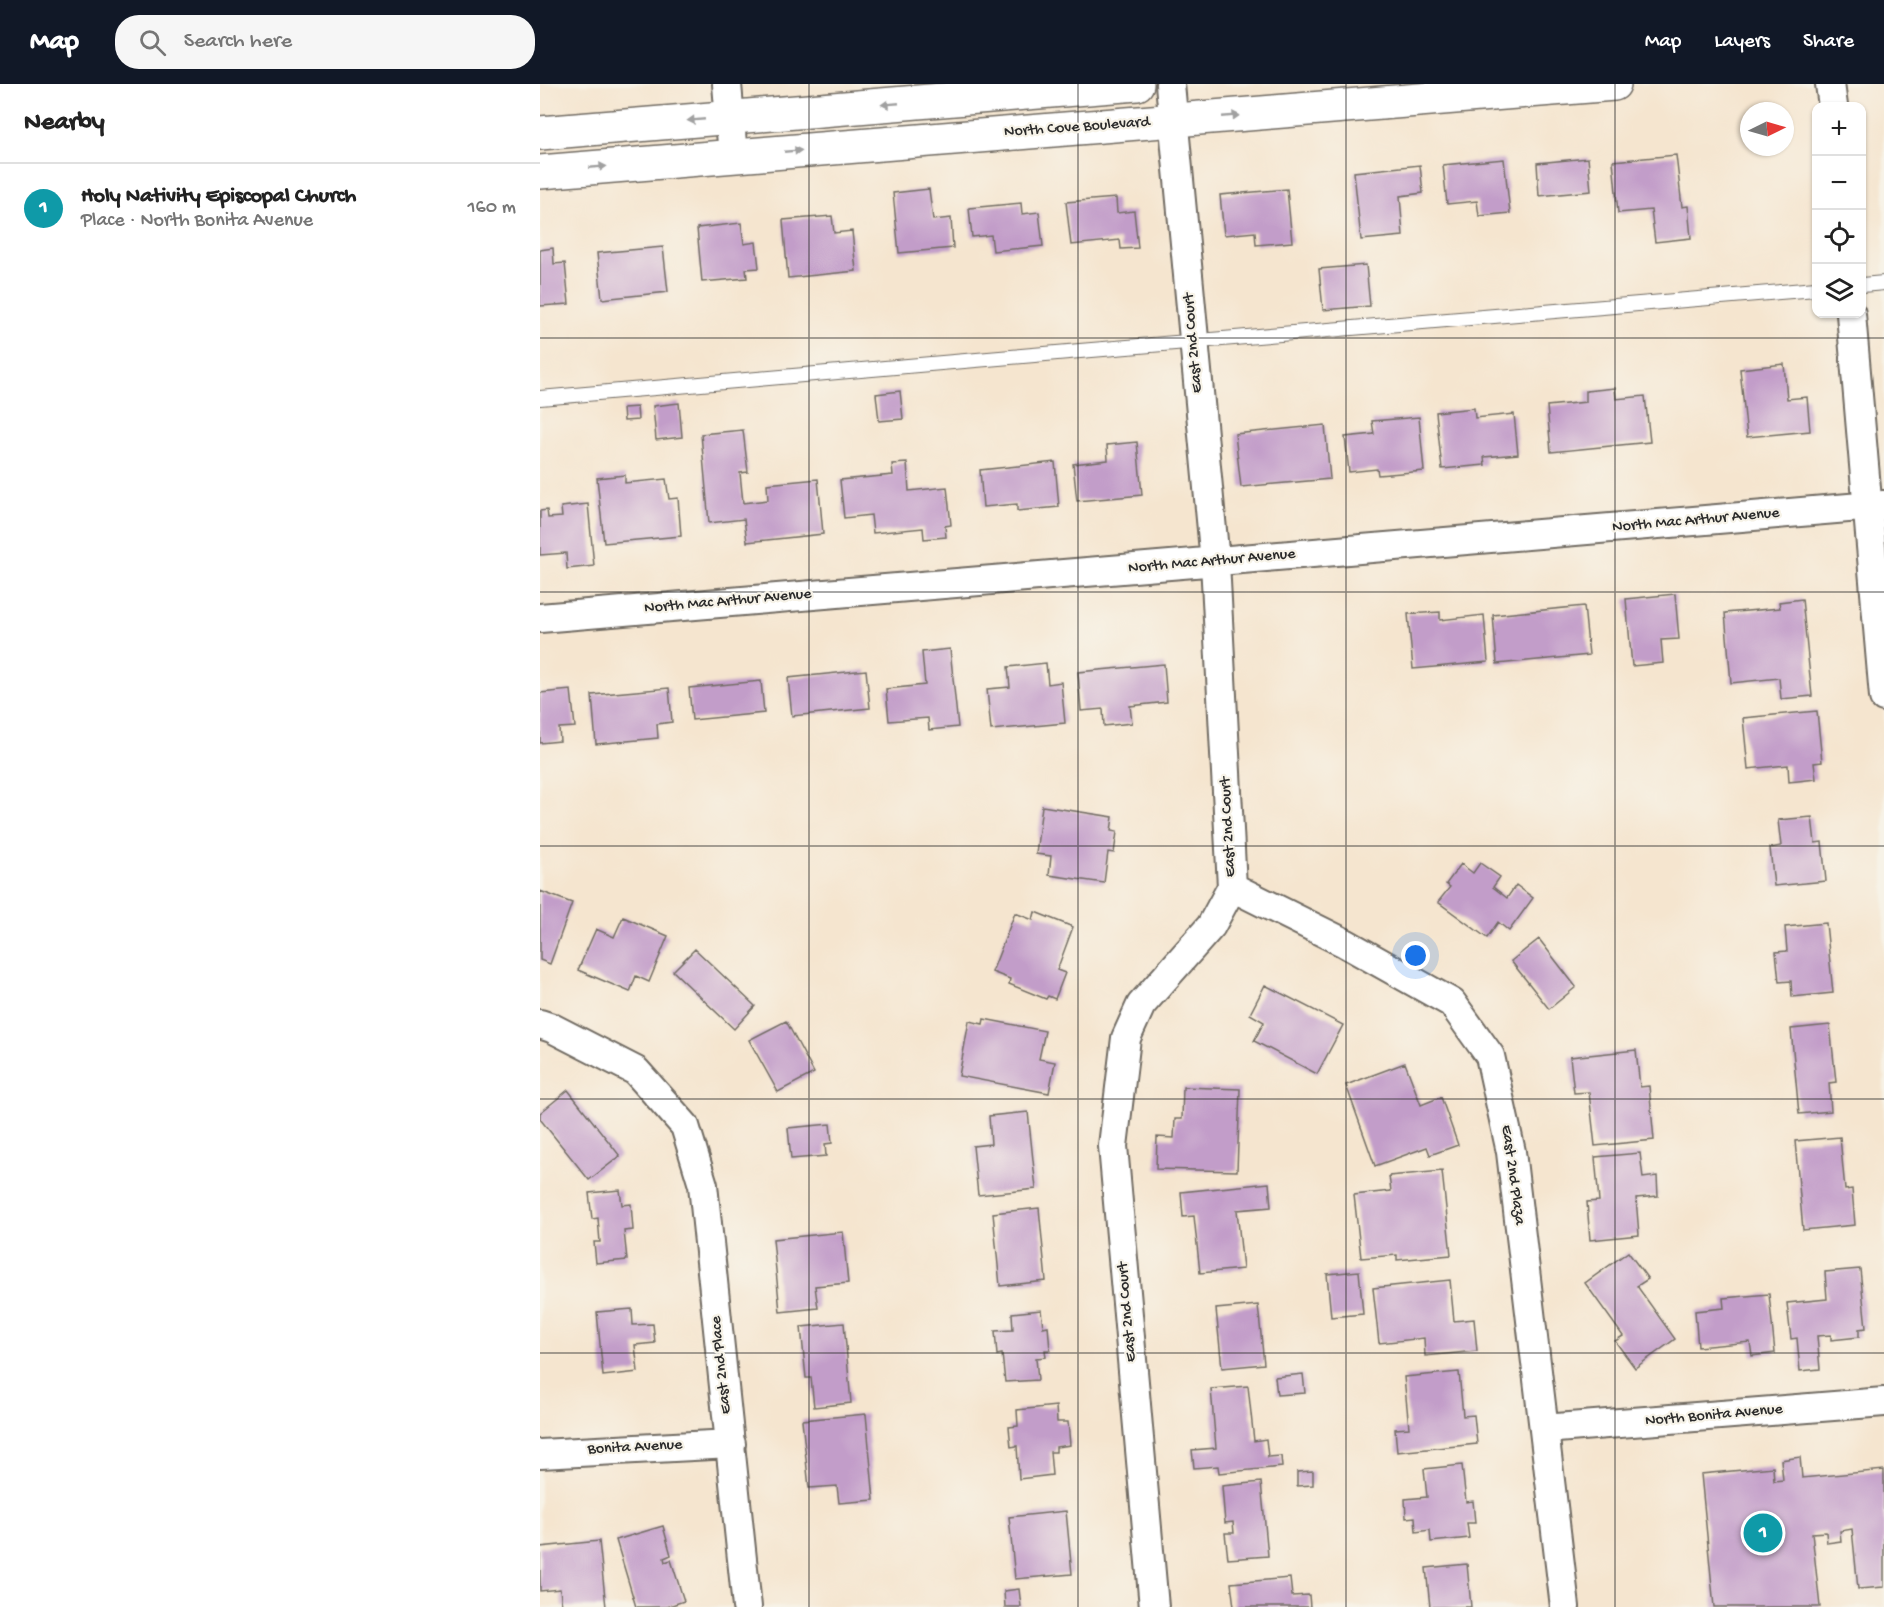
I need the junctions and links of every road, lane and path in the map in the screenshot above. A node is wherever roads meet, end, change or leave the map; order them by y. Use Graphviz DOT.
graph roads {
  1 [pos="727,84"];
  2 [pos="1137,84"];
  3 [pos="1170,84"];
  4 [pos="1614,84"];
  5 [pos="1830,84"];
  6 [pos="1832,102"];
  7 [pos="730,117"];
  8 [pos="1173,121"];
  9 [pos="540,133"];
  10 [pos="733,156"];
  11 [pos="540,172"];
  12 [pos="1884,283"];
  13 [pos="1866,285"];
  14 [pos="1812,289"];
  15 [pos="1852,318"];
  16 [pos="1195,343"];
  17 [pos="540,398"];
  18 [pos="1876,506"];
  19 [pos="1215,562"];
  20 [pos="540,618"];
  21 [pos="1884,697"];
  22 [pos="1232,887"];
  23 [pos="540,1024"];
  24 [pos="1884,1402"];
  25 [pos="1544,1430"];
  26 [pos="731,1444"];
  27 [pos="540,1454"];
  28 [pos="747,1607"];
  29 [pos="1154,1607"];
  30 [pos="1565,1607"];
  1 -- 7 [label="street"];
  2 -- 7 [label="street, one-way"];
  3 -- 8 [label="street, East 2nd Court"];
  8 -- 4 [label="street, North Cove Boulevard, one-way"];
  5 -- 6 [label="street"];
  7 -- 9 [label="street, one-way"];
  7 -- 10 [label="street"];
  10 -- 8 [label="street, North Cove Boulevard, one-way"];
  8 -- 16 [label="street, East 2nd Court"];
  11 -- 10 [label="street, North Cove Boulevard, one-way"];
  12 -- 13 [label="lane"];
  14 -- 16 [label="lane"];
  15 -- 18 [label="street"];
  16 -- 17 [label="lane"];
  16 -- 19 [label="street, East 2nd Court"];
  18 -- 19 [label="street, North Mac Arthur Avenue"];
  18 -- 21 [label="street"];
  19 -- 20 [label="street, North Mac Arthur Avenue"];
  19 -- 22 [label="street, East 2nd Court"];
  22 -- 25 [label="street, East 2nd Plaza"];
  22 -- 29 [label="street, East 2nd Court"];
  23 -- 26 [label="street, East 2nd Place"];
  24 -- 25 [label="street, North Bonita Avenue"];
  25 -- 30 [label="street, East 2nd Plaza"];
  26 -- 27 [label="street, Bonita Avenue"];
  26 -- 28 [label="street, East 2nd Place"];
}
